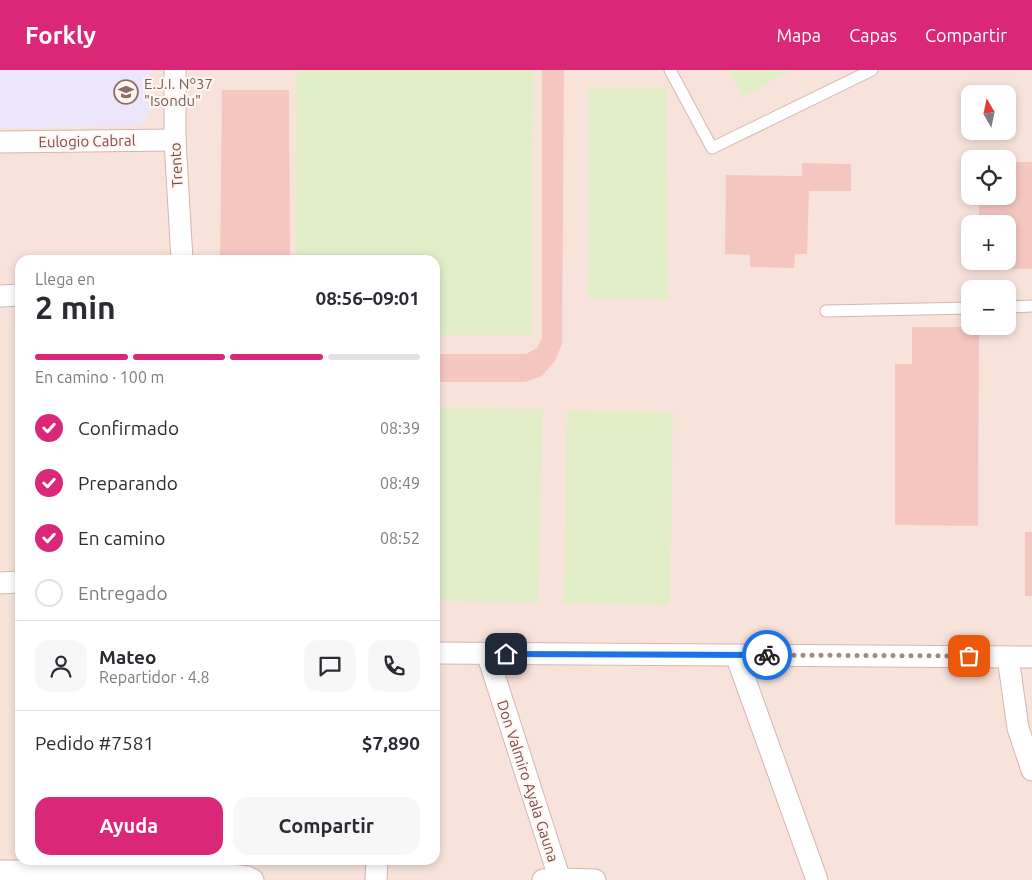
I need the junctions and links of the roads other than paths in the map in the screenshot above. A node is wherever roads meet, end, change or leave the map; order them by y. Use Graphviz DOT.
graph roads {
  1 [pos="175,70"];
  2 [pos="670,70"];
  3 [pos="872,70"];
  4 [pos="175,140"];
  5 [pos="0,142"];
  6 [pos="182,255"];
  7 [pos="0,296"];
  8 [pos="15,296"];
  9 [pos="1032,306"];
  10 [pos="1016,307"];
  11 [pos="961,308"];
  12 [pos="826,311"];
  13 [pos="15,582"];
  14 [pos="0,583"];
  15 [pos="440,653"];
  16 [pos="487,653"];
  17 [pos="736,655"];
  18 [pos="1008,657"];
  19 [pos="1032,657"];
  20 [pos="1032,770"];
  21 [pos="376,865"];
  22 [pos="210,866"];
  23 [pos="0,871"];
  24 [pos="253,880"];
  25 [pos="376,880"];
  26 [pos="554,880"];
  27 [pos="595,880"];
  28 [pos="817,880"];
  1 -- 4 [label="street, Trento"];
  2 -- 3 [label="lane"];
  4 -- 5 [label="street, Eulogio Cabral"];
  4 -- 6 [label="street, Trento"];
  7 -- 8 [label="street"];
  9 -- 10 [label="lane"];
  11 -- 12 [label="lane"];
  13 -- 14 [label="street"];
  15 -- 16 [label="street"];
  16 -- 17 [label="street"];
  16 -- 26 [label="street, Don Valmiro Ayala Gauna"];
  17 -- 18 [label="street"];
  17 -- 28 [label="street"];
  18 -- 19 [label="street"];
  18 -- 20 [label="street"];
  21 -- 25 [label="street"];
  22 -- 23 [label="street"];
  22 -- 24 [label="street"];
  26 -- 27 [label="street"];
}
